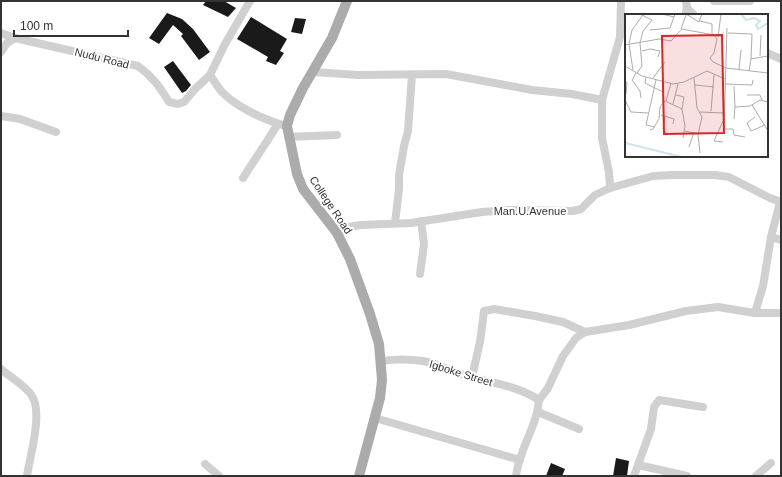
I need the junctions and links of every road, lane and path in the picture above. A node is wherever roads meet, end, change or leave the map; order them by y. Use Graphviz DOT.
graph roads {
  1 [pos="250,1"];
  2 [pos="347,1"];
  3 [pos="621,1"];
  4 [pos="714,1"];
  5 [pos="750,1"];
  6 [pos="1,33"];
  7 [pos="15,38"];
  8 [pos="1,52"];
  9 [pos="768,53"];
  10 [pos="781,58"];
  11 [pos="313,72"];
  12 [pos="210,75"];
  13 [pos="412,75"];
  14 [pos="602,100"];
  15 [pos="1,116"];
  16 [pos="282,125"];
  17 [pos="56,132"];
  18 [pos="337,134"];
  19 [pos="288,137"];
  20 [pos="243,178"];
  21 [pos="610,188"];
  22 [pos="781,202"];
  23 [pos="422,221"];
  24 [pos="395,223"];
  25 [pos="337,233"];
  26 [pos="770,237"];
  27 [pos="781,240"];
  28 [pos="420,274"];
  29 [pos="755,313"];
  30 [pos="781,314"];
  31 [pos="585,332"];
  32 [pos="380,361"];
  33 [pos="1,369"];
  34 [pos="472,377"];
  35 [pos="539,400"];
  36 [pos="703,407"];
  37 [pos="538,412"];
  38 [pos="375,418"];
  39 [pos="579,429"];
  40 [pos="520,460"];
  41 [pos="771,463"];
  42 [pos="205,464"];
  43 [pos="638,465"];
  44 [pos="28,476"];
  45 [pos="220,476"];
  46 [pos="359,476"];
  47 [pos="516,476"];
  48 [pos="634,476"];
  49 [pos="687,476"];
  50 [pos="756,476"];
  1 -- 12 [label="street"];
  2 -- 11 [label="main road, College Road"];
  3 -- 14 [label="street"];
  4 -- 5 [label="street"];
  6 -- 7 [label="street, Nudu Road"];
  7 -- 8 [label="street"];
  7 -- 12 [label="street, Nudu Road"];
  9 -- 10 [label="street"];
  11 -- 13 [label="street"];
  11 -- 16 [label="main road, College Road"];
  12 -- 16 [label="street"];
  13 -- 14 [label="street"];
  13 -- 24 [label="street"];
  14 -- 21 [label="street"];
  15 -- 17 [label="street"];
  16 -- 19 [label="main road, College Road"];
  16 -- 20 [label="street"];
  18 -- 19 [label="street"];
  19 -- 25 [label="main road, College Road"];
  21 -- 22 [label="street, Man.U.Avenue"];
  21 -- 23 [label="street, Man.U.Avenue"];
  22 -- 26 [label="street"];
  23 -- 24 [label="street, Man.U.Avenue"];
  23 -- 28 [label="street"];
  24 -- 25 [label="street, Man.U.Avenue"];
  25 -- 32 [label="main road, College Road"];
  26 -- 27 [label="street"];
  26 -- 29 [label="street"];
  29 -- 30 [label="street"];
  29 -- 31 [label="street"];
  31 -- 34 [label="street"];
  31 -- 35 [label="street"];
  32 -- 34 [label="street, Igboke Street"];
  32 -- 38 [label="main road, College Road"];
  33 -- 44 [label="street"];
  34 -- 35 [label="street, Igboke Street"];
  35 -- 37 [label="street"];
  36 -- 43 [label="street"];
  37 -- 39 [label="street"];
  37 -- 40 [label="street"];
  38 -- 40 [label="street"];
  38 -- 46 [label="main road, College Road"];
  40 -- 47 [label="street"];
  41 -- 50 [label="street"];
  42 -- 45 [label="street"];
  43 -- 48 [label="street"];
  43 -- 49 [label="street"];
}
